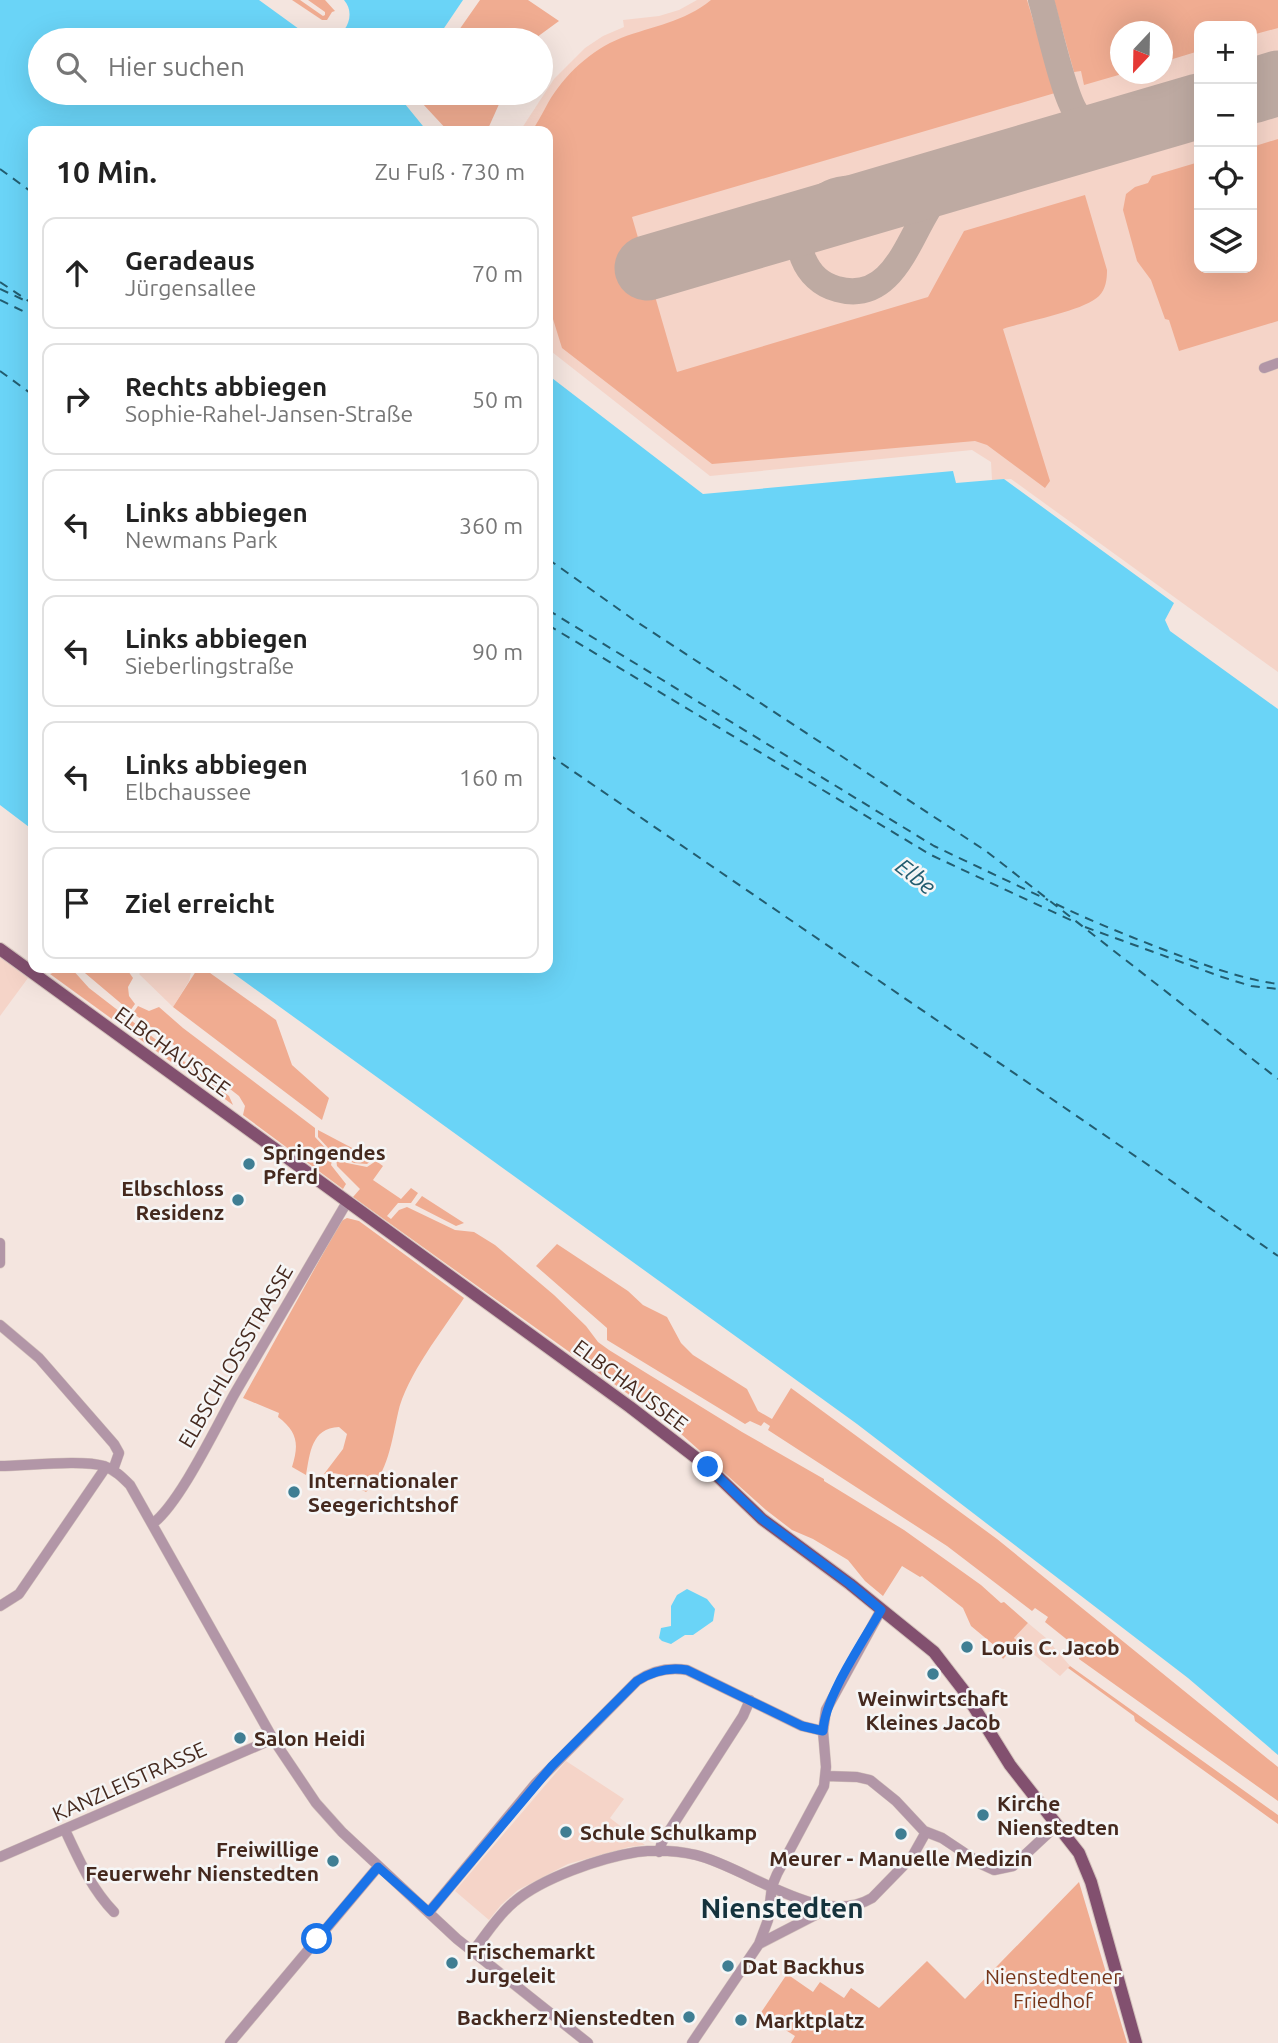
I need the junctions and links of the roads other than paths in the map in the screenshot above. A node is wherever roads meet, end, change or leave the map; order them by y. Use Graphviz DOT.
graph roads {
  1 [pos="1278,363"];
  2 [pos="1264,368"];
  3 [pos="0,949"];
  4 [pos="28,969"];
  5 [pos="33,973"];
  6 [pos="347,1202"];
  7 [pos="0,1242"];
  8 [pos="0,1263"];
  9 [pos="0,1325"];
  10 [pos="0,1466"];
  11 [pos="109,1468"];
  12 [pos="152,1524"];
  13 [pos="0,1606"];
  14 [pos="881,1610"];
  15 [pos="750,1700"];
  16 [pos="823,1731"];
  17 [pos="273,1739"];
  18 [pos="826,1776"];
  19 [pos="1057,1825"];
  20 [pos="65,1830"];
  21 [pos="926,1832"];
  22 [pos="659,1852"];
  23 [pos="0,1857"];
  24 [pos="378,1867"];
  25 [pos="772,1886"];
  26 [pos="824,1906"];
  27 [pos="114,1912"];
  28 [pos="429,1912"];
  29 [pos="759,1944"];
  30 [pos="473,1951"];
  31 [pos="230,2043"];
  32 [pos="588,2043"];
  33 [pos="692,2043"];
  34 [pos="1136,2043"];
  1 -- 2 [label="street"];
  3 -- 4 [label="main road, ELBCHAUSSEE"];
  5 -- 6 [label="main road, ELBCHAUSSEE"];
  6 -- 12 [label="street, ELBSCHLOSSSTRASSE"];
  6 -- 14 [label="main road, ELBCHAUSSEE"];
  7 -- 8 [label="street"];
  9 -- 11 [label="street"];
  10 -- 11 [label="street"];
  11 -- 12 [label="street"];
  11 -- 13 [label="street"];
  12 -- 17 [label="street"];
  14 -- 16 [label="street"];
  14 -- 19 [label="main road, ELBCHAUSSEE"];
  15 -- 16 [label="street"];
  15 -- 22 [label="street"];
  15 -- 28 [label="street"];
  16 -- 18 [label="street"];
  17 -- 20 [label="street, KANZLEISTRASSE"];
  17 -- 24 [label="street"];
  18 -- 21 [label="street"];
  18 -- 25 [label="street"];
  19 -- 21 [label="street"];
  19 -- 34 [label="main road, ELBCHAUSSEE"];
  20 -- 23 [label="street, KANZLEISTRASSE"];
  20 -- 27 [label="street"];
  21 -- 26 [label="street"];
  22 -- 25 [label="street"];
  22 -- 30 [label="street"];
  24 -- 28 [label="street"];
  24 -- 31 [label="street"];
  25 -- 26 [label="street"];
  25 -- 29 [label="street"];
  26 -- 29 [label="street"];
  28 -- 30 [label="street"];
  29 -- 33 [label="street"];
  30 -- 32 [label="street"];
}
